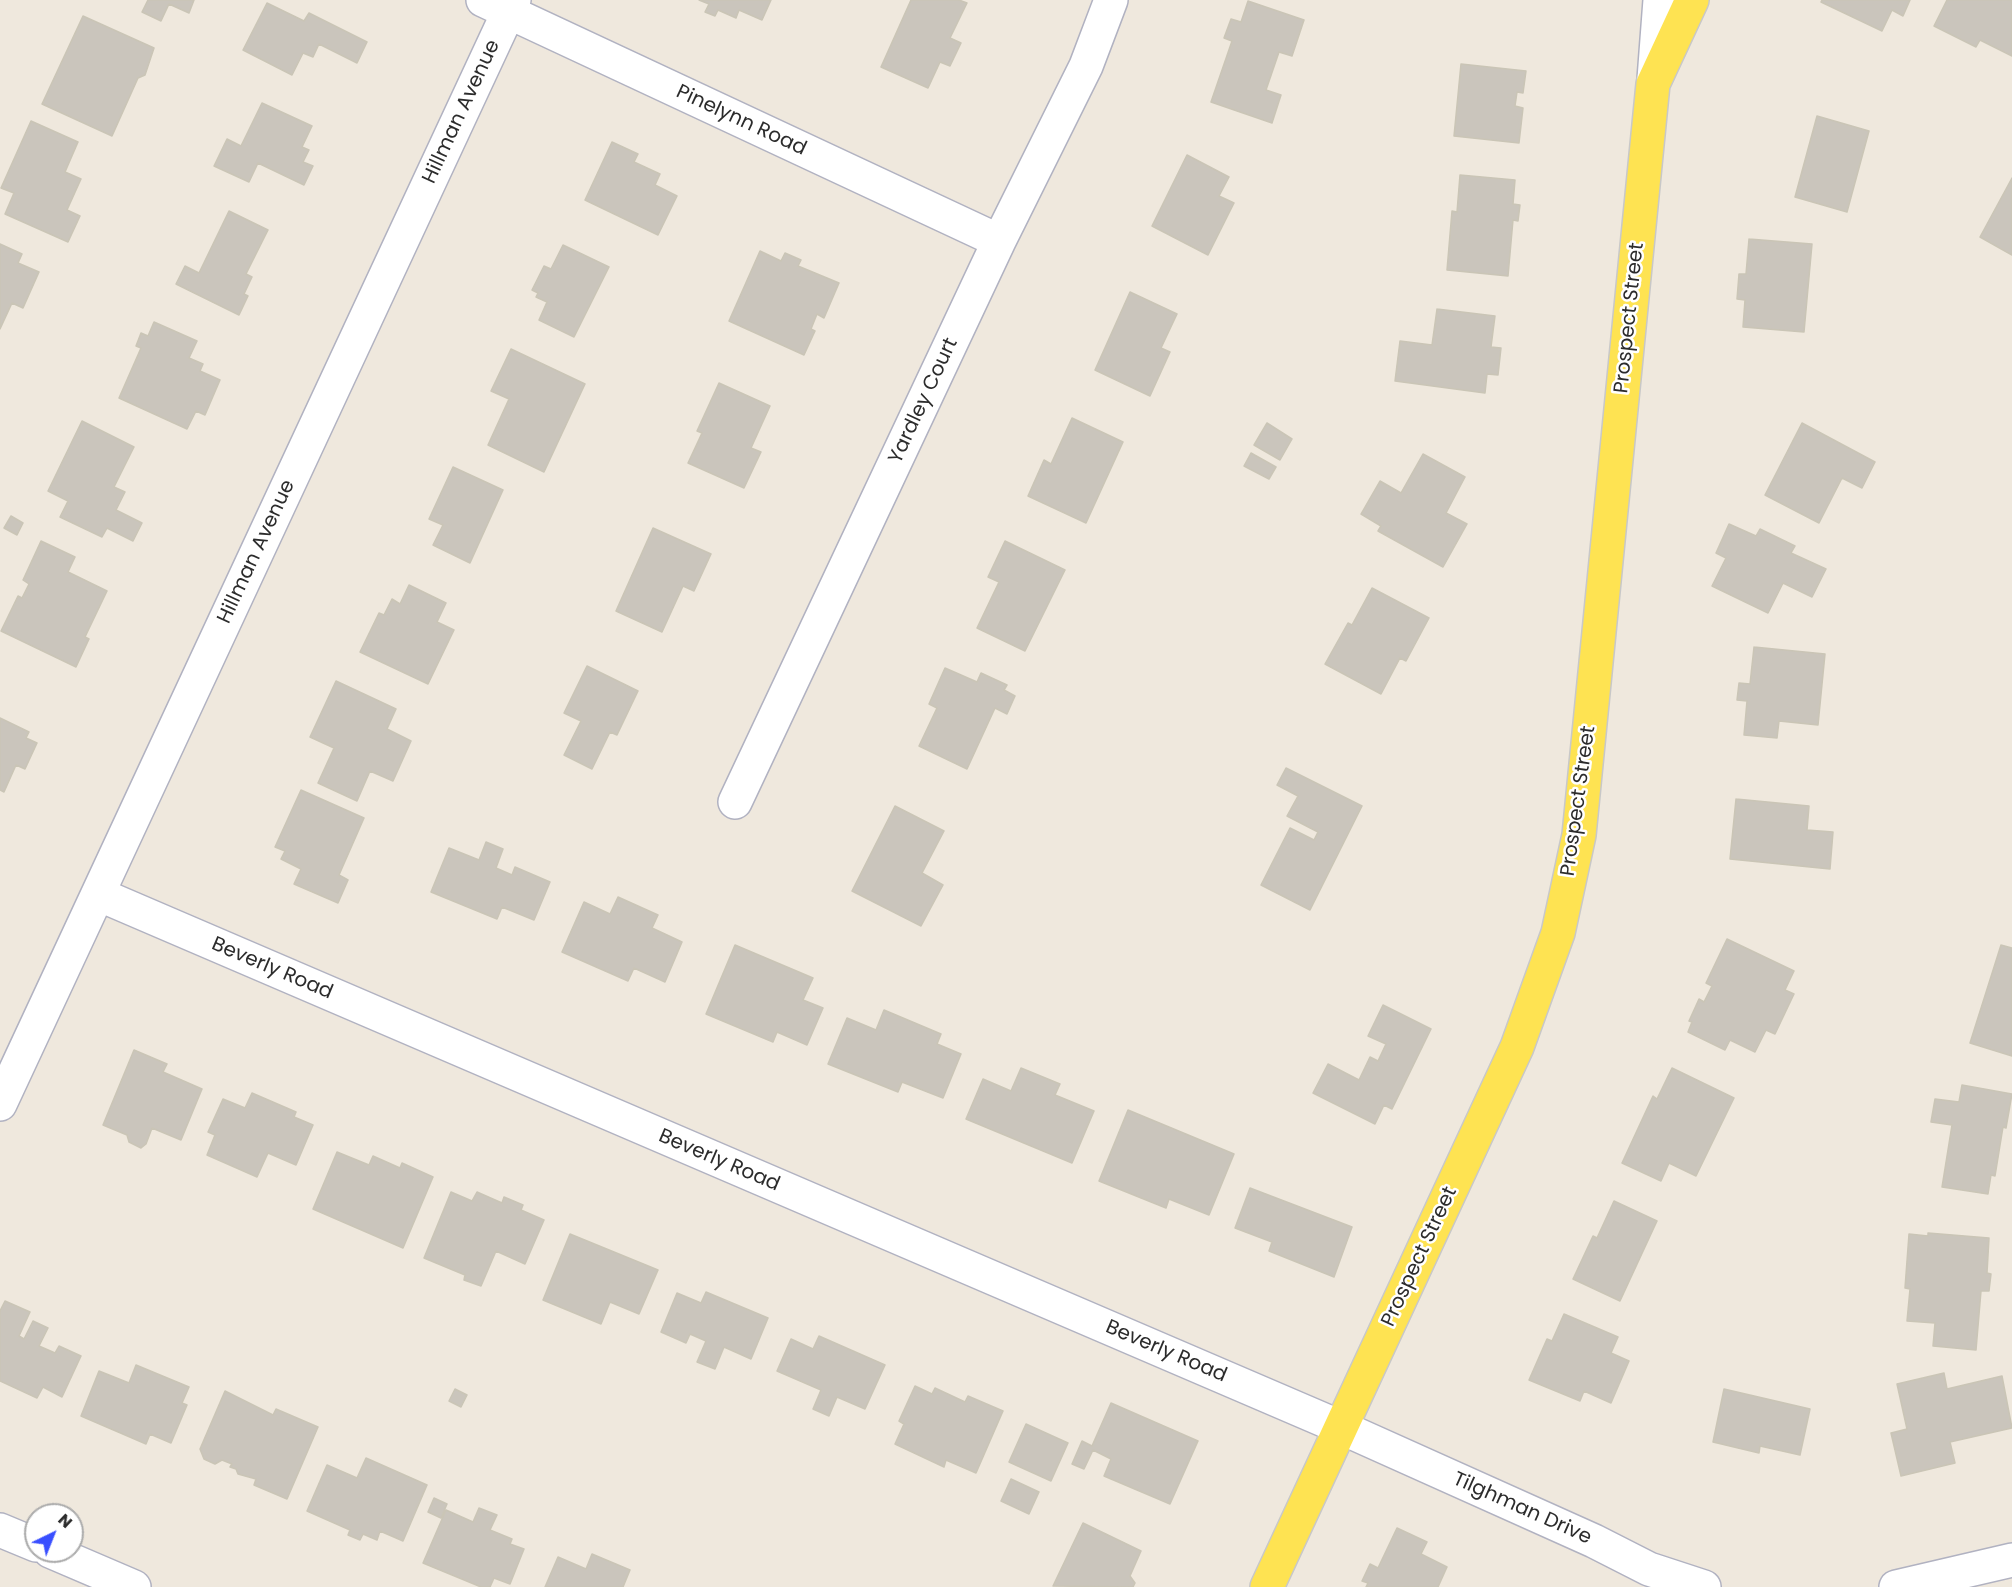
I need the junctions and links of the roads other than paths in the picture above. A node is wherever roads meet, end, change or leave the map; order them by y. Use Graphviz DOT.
graph roads {
  1 [pos="1110,0"];
  2 [pos="1660,0"];
  3 [pos="1692,0"];
  4 [pos="502,4"];
  5 [pos="1653,84"];
  6 [pos="999,241"];
  7 [pos="735,802"];
  8 [pos="98,894"];
  9 [pos="0,1104"];
  10 [pos="1340,1427"];
  11 [pos="0,1530"];
  12 [pos="24,1540"];
  13 [pos="2012,1560"];
  14 [pos="78,1563"];
  15 [pos="134,1587"];
  16 [pos="1267,1587"];
  17 [pos="1704,1587"];
  18 [pos="1896,1587"];
  1 -- 6 [label="street, Yardley Court"];
  2 -- 5 [label="street"];
  3 -- 5 [label="main road, Prospect Street"];
  4 -- 6 [label="street, Pinelynn Road"];
  4 -- 8 [label="street, Hillman Avenue"];
  5 -- 10 [label="main road, Prospect Street"];
  6 -- 7 [label="street, Yardley Court"];
  8 -- 9 [label="street, Hillman Avenue"];
  8 -- 10 [label="street, Beverly Road"];
  10 -- 16 [label="main road, Prospect Street"];
  10 -- 17 [label="street, Tilghman Drive"];
  11 -- 12 [label="street"];
  13 -- 18 [label="street"];
  14 -- 15 [label="street"];
}
